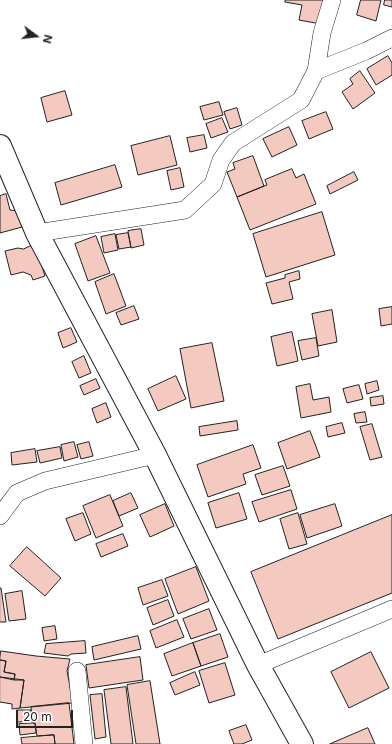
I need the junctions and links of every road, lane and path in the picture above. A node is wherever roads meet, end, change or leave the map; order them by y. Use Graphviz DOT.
graph roads {
  1 [pos="332,0"];
  2 [pos="392,38"];
  3 [pos="316,71"];
  4 [pos="0,146"];
  5 [pos="36,233"];
  6 [pos="155,455"];
  7 [pos="0,516"];
  8 [pos="392,609"];
  9 [pos="258,665"];
  10 [pos="77,670"];
  11 [pos="84,744"];
  12 [pos="302,744"];
  1 -- 3 [label="street"];
  2 -- 3 [label="street"];
  3 -- 5 [label="street"];
  4 -- 5 [label="main road"];
  5 -- 6 [label="main road"];
  6 -- 7 [label="street"];
  6 -- 9 [label="main road"];
  8 -- 9 [label="street"];
  9 -- 12 [label="main road"];
  10 -- 11 [label="street"];
}
